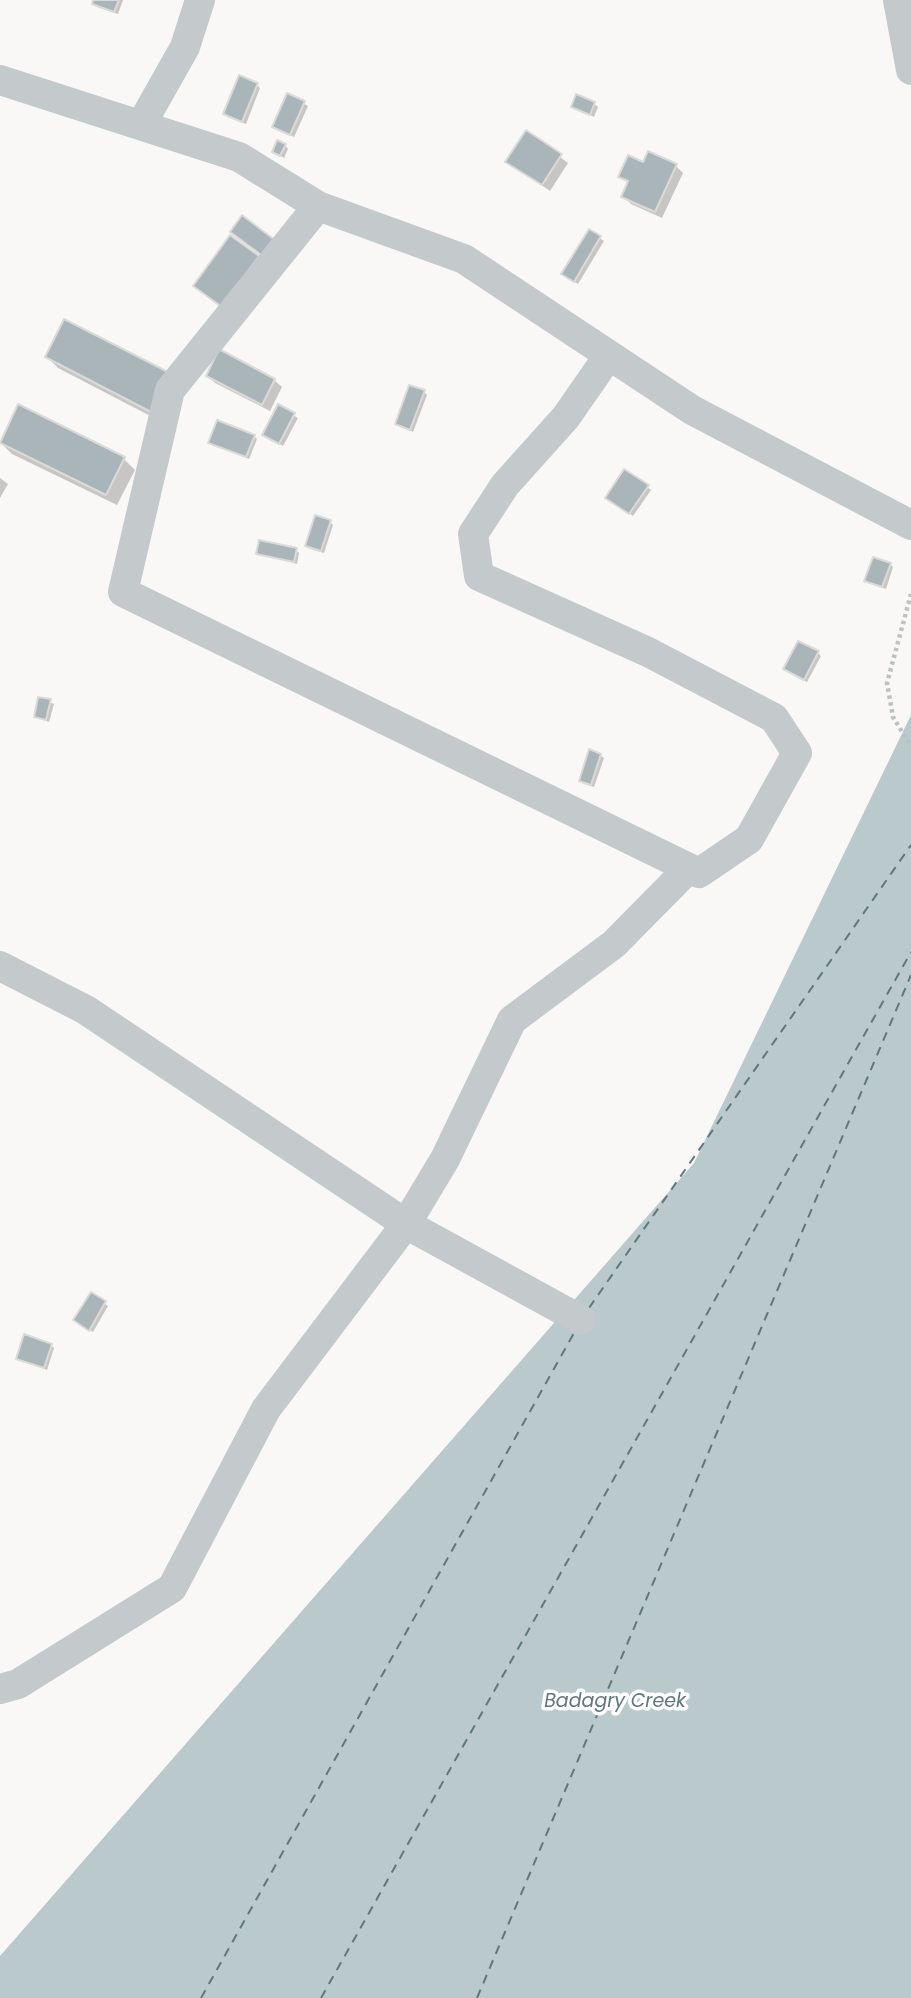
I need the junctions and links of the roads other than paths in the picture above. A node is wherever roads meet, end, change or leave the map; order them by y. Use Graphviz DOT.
graph roads {
  1 [pos="200,0"];
  2 [pos="898,0"];
  3 [pos="911,70"];
  4 [pos="0,80"];
  5 [pos="141,125"];
  6 [pos="318,206"];
  7 [pos="609,355"];
  8 [pos="911,525"];
  9 [pos="688,868"];
  10 [pos="0,966"];
  11 [pos="406,1224"];
  12 [pos="581,1320"];
  13 [pos="0,1689"];
  1 -- 5 [label="street"];
  2 -- 3 [label="street"];
  4 -- 5 [label="street"];
  5 -- 6 [label="street"];
  6 -- 7 [label="street"];
  6 -- 9 [label="street"];
  7 -- 8 [label="street"];
  7 -- 9 [label="street"];
  9 -- 11 [label="street"];
  10 -- 11 [label="street"];
  11 -- 12 [label="street"];
  11 -- 13 [label="street"];
}
